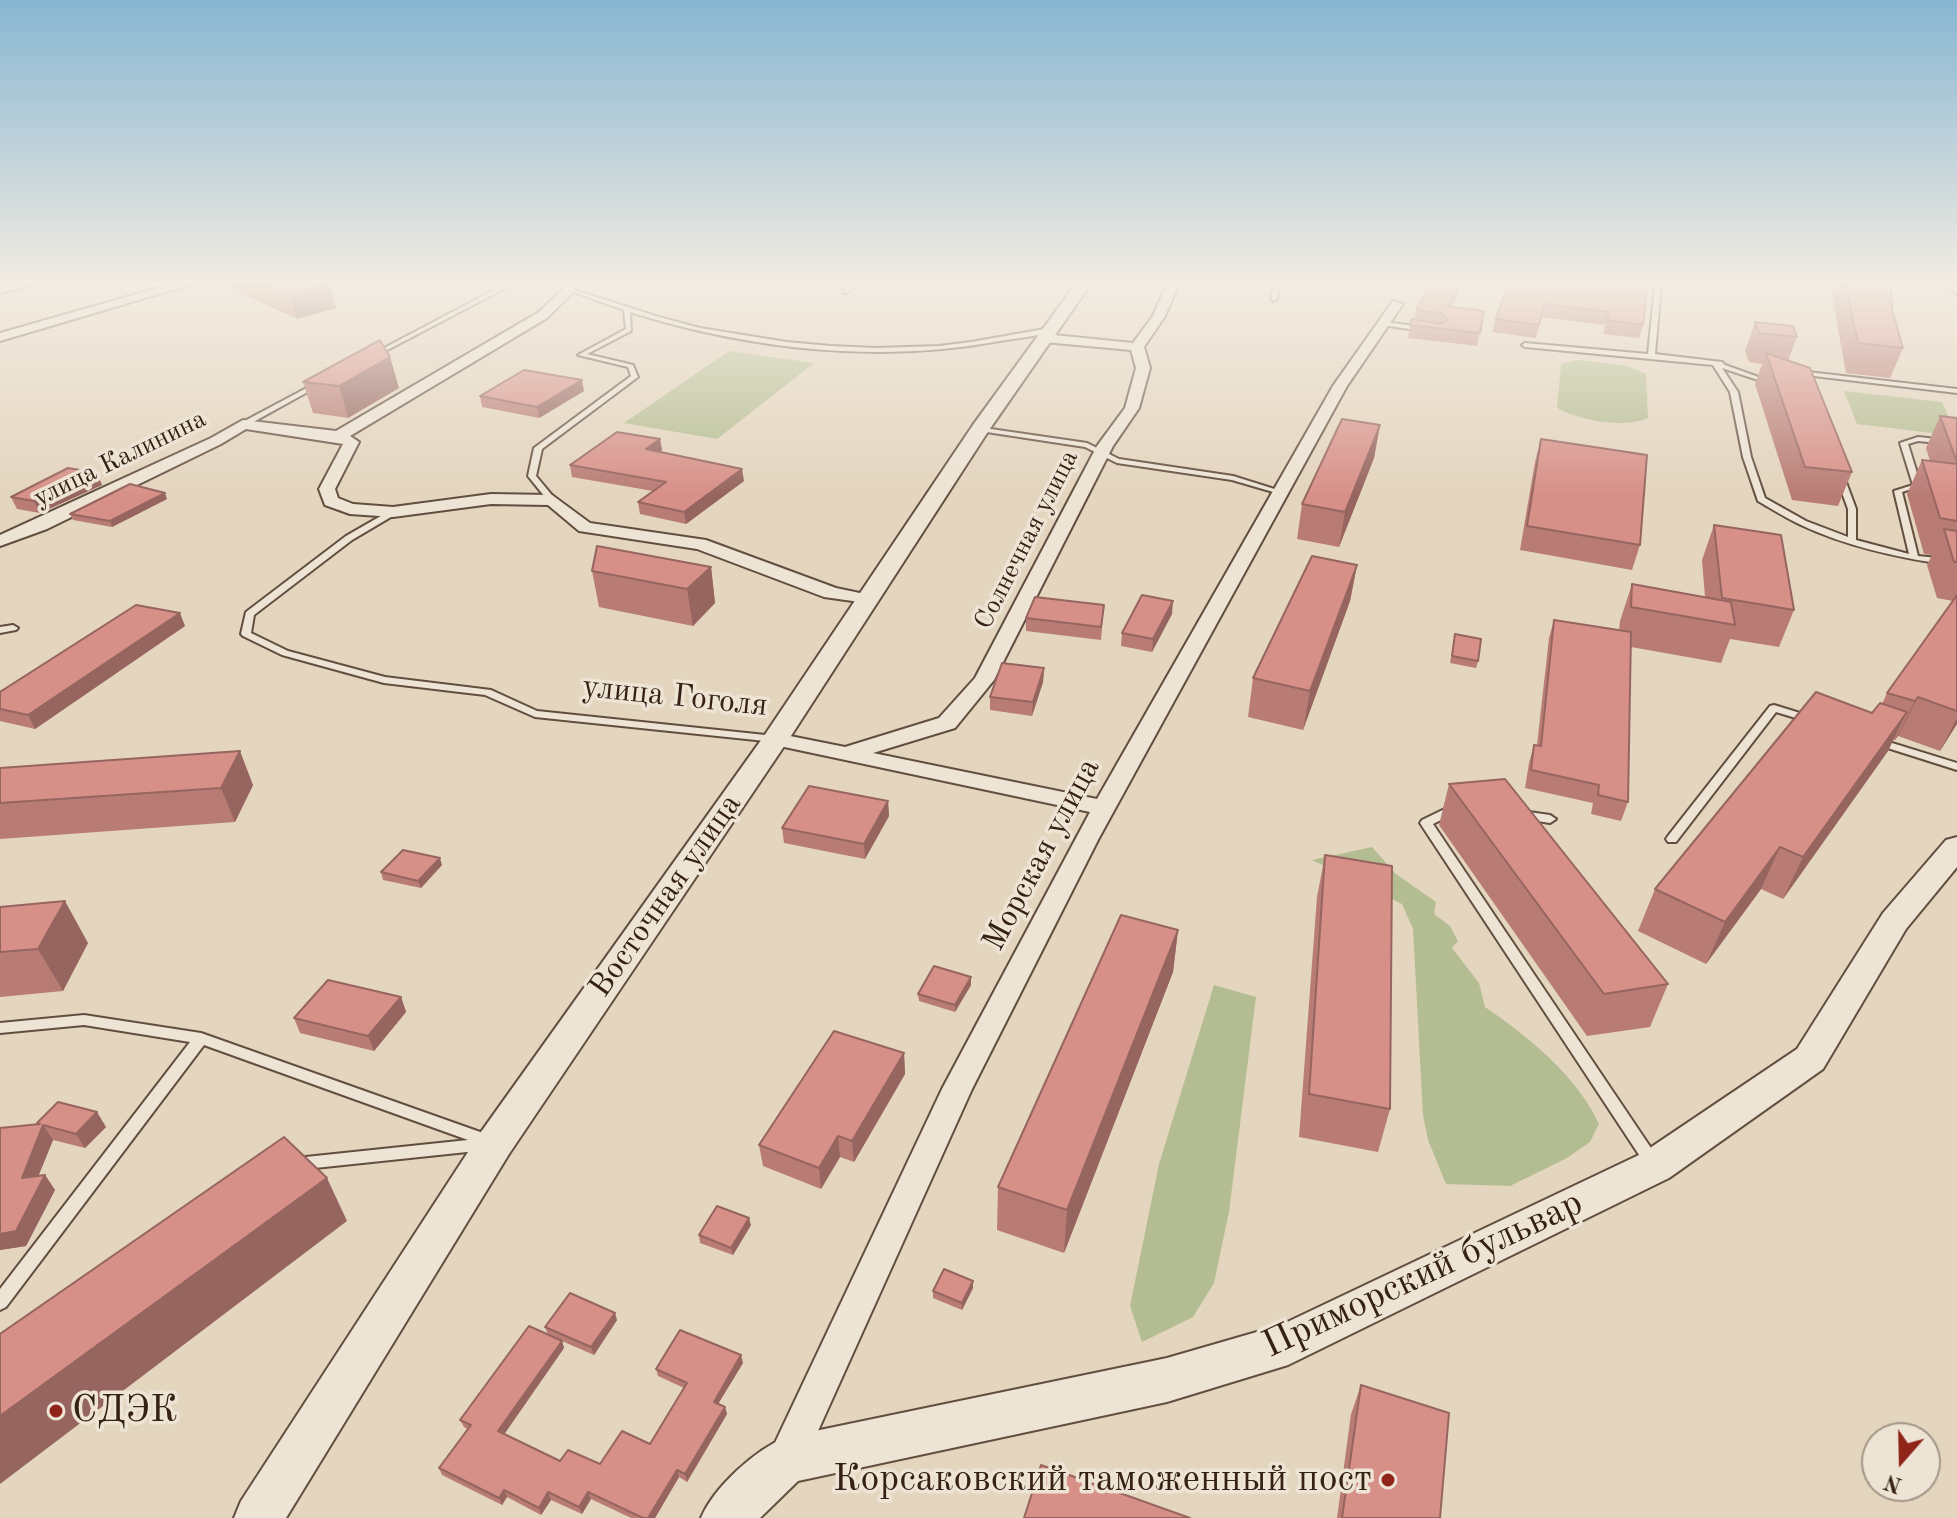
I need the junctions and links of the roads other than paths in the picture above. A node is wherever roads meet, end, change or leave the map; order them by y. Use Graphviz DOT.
graph roads {
  1 [pos="378,353"];
  2 [pos="479,353"];
  3 [pos="585,353"];
  4 [pos="1034,353"];
  5 [pos="1139,353"];
  6 [pos="1363,353"];
  7 [pos="1615,353"];
  8 [pos="1651,353"];
  9 [pos="1651,356"];
  10 [pos="366,359"];
  11 [pos="1716,364"];
  12 [pos="1763,369"];
  13 [pos="1793,373"];
  14 [pos="325,381"];
  15 [pos="1785,388"];
  16 [pos="1957,391"];
  17 [pos="243,424"];
  18 [pos="980,429"];
  19 [pos="339,436"];
  20 [pos="1957,443"];
  21 [pos="1100,455"];
  22 [pos="1836,467"];
  23 [pos="1280,492"];
  24 [pos="552,500"];
  25 [pos="393,512"];
  26 [pos="0,541"];
  27 [pos="1852,542"];
  28 [pos="1914,558"];
  29 [pos="1957,563"];
  30 [pos="867,600"];
  31 [pos="13,628"];
  32 [pos="0,630"];
  33 [pos="1816,721"];
  34 [pos="775,739"];
  35 [pos="1873,739"];
  36 [pos="849,753"];
  37 [pos="1957,767"];
  38 [pos="1104,808"];
  39 [pos="1471,809"];
  40 [pos="1509,814"];
  41 [pos="1550,819"];
  42 [pos="1672,839"];
  43 [pos="1957,847"];
  44 [pos="0,1028"];
  45 [pos="201,1038"];
  46 [pos="495,1143"];
  47 [pos="1655,1166"];
  48 [pos="279,1173"];
  49 [pos="0,1302"];
  50 [pos="786,1460"];
  51 [pos="258,1518"];
  52 [pos="725,1518"];
  1 -- 10 [label="lane"];
  2 -- 19 [label="street"];
  3 -- 24 [label="lane"];
  4 -- 18 [label="street, Восточная улица"];
  5 -- 21 [label="street, Солнечная улица"];
  6 -- 23 [label="street, Морская улица"];
  7 -- 9 [label="lane"];
  8 -- 9 [label="lane"];
  9 -- 11 [label="lane"];
  11 -- 12 [label="lane"];
  11 -- 15 [label="lane"];
  11 -- 27 [label="lane"];
  13 -- 16 [label="lane"];
  14 -- 17 [label="lane, улица Калинина"];
  17 -- 19 [label="street"];
  17 -- 26 [label="street, улица Калинина"];
  18 -- 21 [label="lane"];
  18 -- 30 [label="street, Восточная улица"];
  19 -- 25 [label="street"];
  20 -- 28 [label="lane"];
  21 -- 23 [label="lane"];
  21 -- 36 [label="street, Солнечная улица"];
  22 -- 27 [label="lane"];
  23 -- 38 [label="street, Морская улица"];
  24 -- 25 [label="street"];
  24 -- 30 [label="street"];
  25 -- 34 [label="lane, улица Гоголя"];
  27 -- 28 [label="lane"];
  28 -- 29 [label="lane"];
  30 -- 34 [label="street, Восточная улица"];
  31 -- 32 [label="lane"];
  33 -- 42 [label="lane"];
  34 -- 36 [label="street, улица Гоголя"];
  34 -- 46 [label="street, Восточная улица"];
  35 -- 37 [label="lane"];
  36 -- 38 [label="street, улица Гоголя"];
  38 -- 50 [label="street, Морская улица"];
  39 -- 47 [label="lane"];
  40 -- 41 [label="lane"];
  43 -- 47 [label="street, Приморский бульвар"];
  44 -- 45 [label="lane"];
  45 -- 46 [label="lane"];
  45 -- 49 [label="lane"];
  46 -- 48 [label="lane"];
  46 -- 51 [label="street, Восточная улица"];
  47 -- 50 [label="street, Приморский бульвар"];
  50 -- 52 [label="street"];
}
